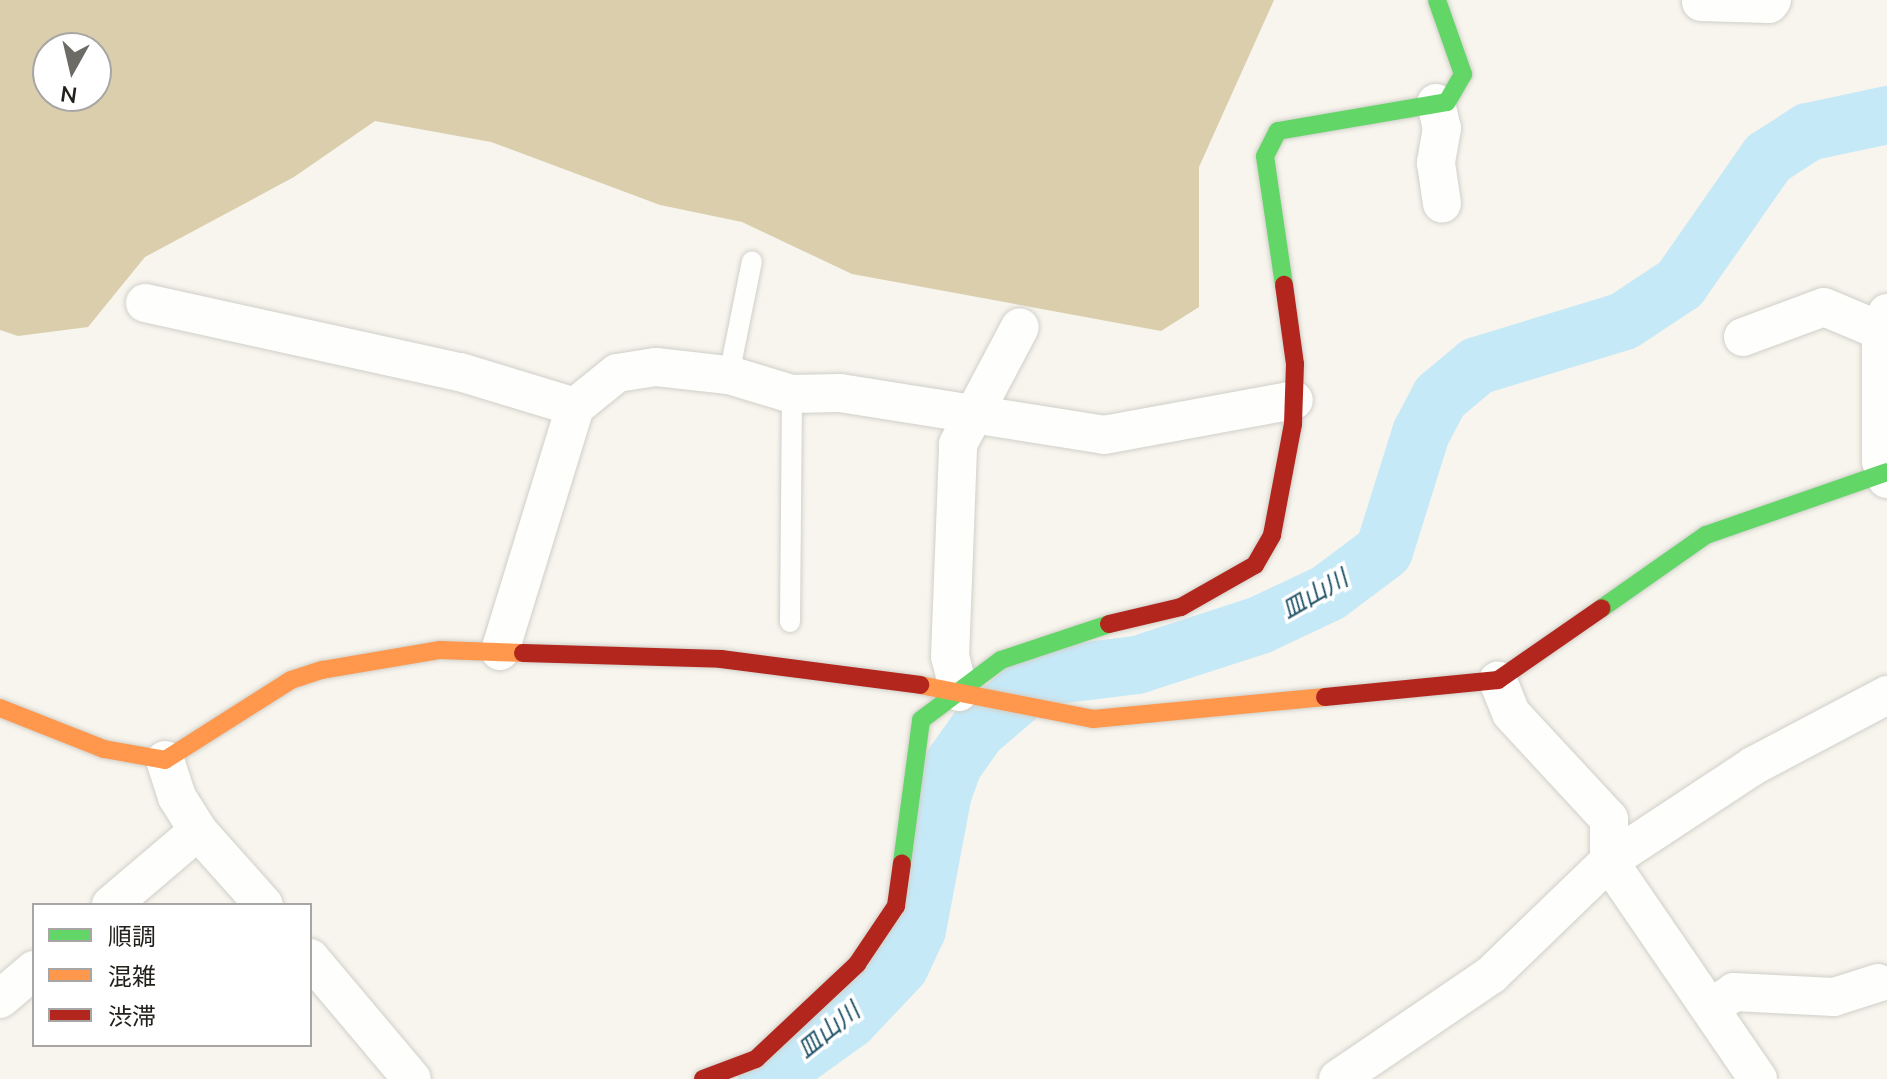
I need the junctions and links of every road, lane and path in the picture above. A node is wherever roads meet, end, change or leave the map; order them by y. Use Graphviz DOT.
graph roads {
  1 [pos="1437,0"];
  2 [pos="1772,0"];
  3 [pos="1701,2"];
  4 [pos="1436,103"];
  5 [pos="1442,204"];
  6 [pos="752,261"];
  7 [pos="145,303"];
  8 [pos="1884,322"];
  9 [pos="1020,327"];
  10 [pos="1743,337"];
  11 [pos="729,375"];
  12 [pos="792,394"];
  13 [pos="1294,400"];
  14 [pos="575,407"];
  15 [pos="970,413"];
  16 [pos="1886,475"];
  17 [pos="790,622"];
  18 [pos="500,651"];
  19 [pos="1498,680"];
  20 [pos="959,692"];
  21 [pos="1887,695"];
  22 [pos="0,708"];
  23 [pos="165,760"];
  24 [pos="198,831"];
  25 [pos="1609,861"];
  26 [pos="113,903"];
  27 [pos="262,903"];
  28 [pos="312,960"];
  29 [pos="32,972"];
  30 [pos="1878,983"];
  31 [pos="0,999"];
  32 [pos="1712,1007"];
  33 [pos="412,1079"];
  34 [pos="703,1079"];
  35 [pos="1338,1079"];
  36 [pos="1758,1079"];
  1 -- 4 [label="street"];
  2 -- 3 [label="street"];
  4 -- 5 [label="street"];
  4 -- 13 [label="street"];
  6 -- 11 [label="lane"];
  7 -- 14 [label="street"];
  8 -- 10 [label="street"];
  8 -- 16 [label="street"];
  9 -- 15 [label="street"];
  11 -- 12 [label="street"];
  11 -- 14 [label="street"];
  12 -- 15 [label="street"];
  12 -- 17 [label="lane"];
  13 -- 15 [label="street"];
  13 -- 20 [label="street"];
  14 -- 18 [label="street"];
  15 -- 20 [label="street"];
  16 -- 19 [label="street"];
  18 -- 20 [label="street"];
  18 -- 23 [label="street"];
  19 -- 20 [label="street"];
  19 -- 25 [label="street"];
  20 -- 34 [label="street"];
  21 -- 25 [label="street"];
  22 -- 23 [label="street"];
  23 -- 24 [label="street"];
  24 -- 26 [label="street"];
  24 -- 27 [label="street"];
  25 -- 32 [label="street"];
  25 -- 35 [label="street"];
  28 -- 33 [label="street"];
  29 -- 31 [label="street"];
  30 -- 32 [label="street"];
  32 -- 36 [label="street"];
}
